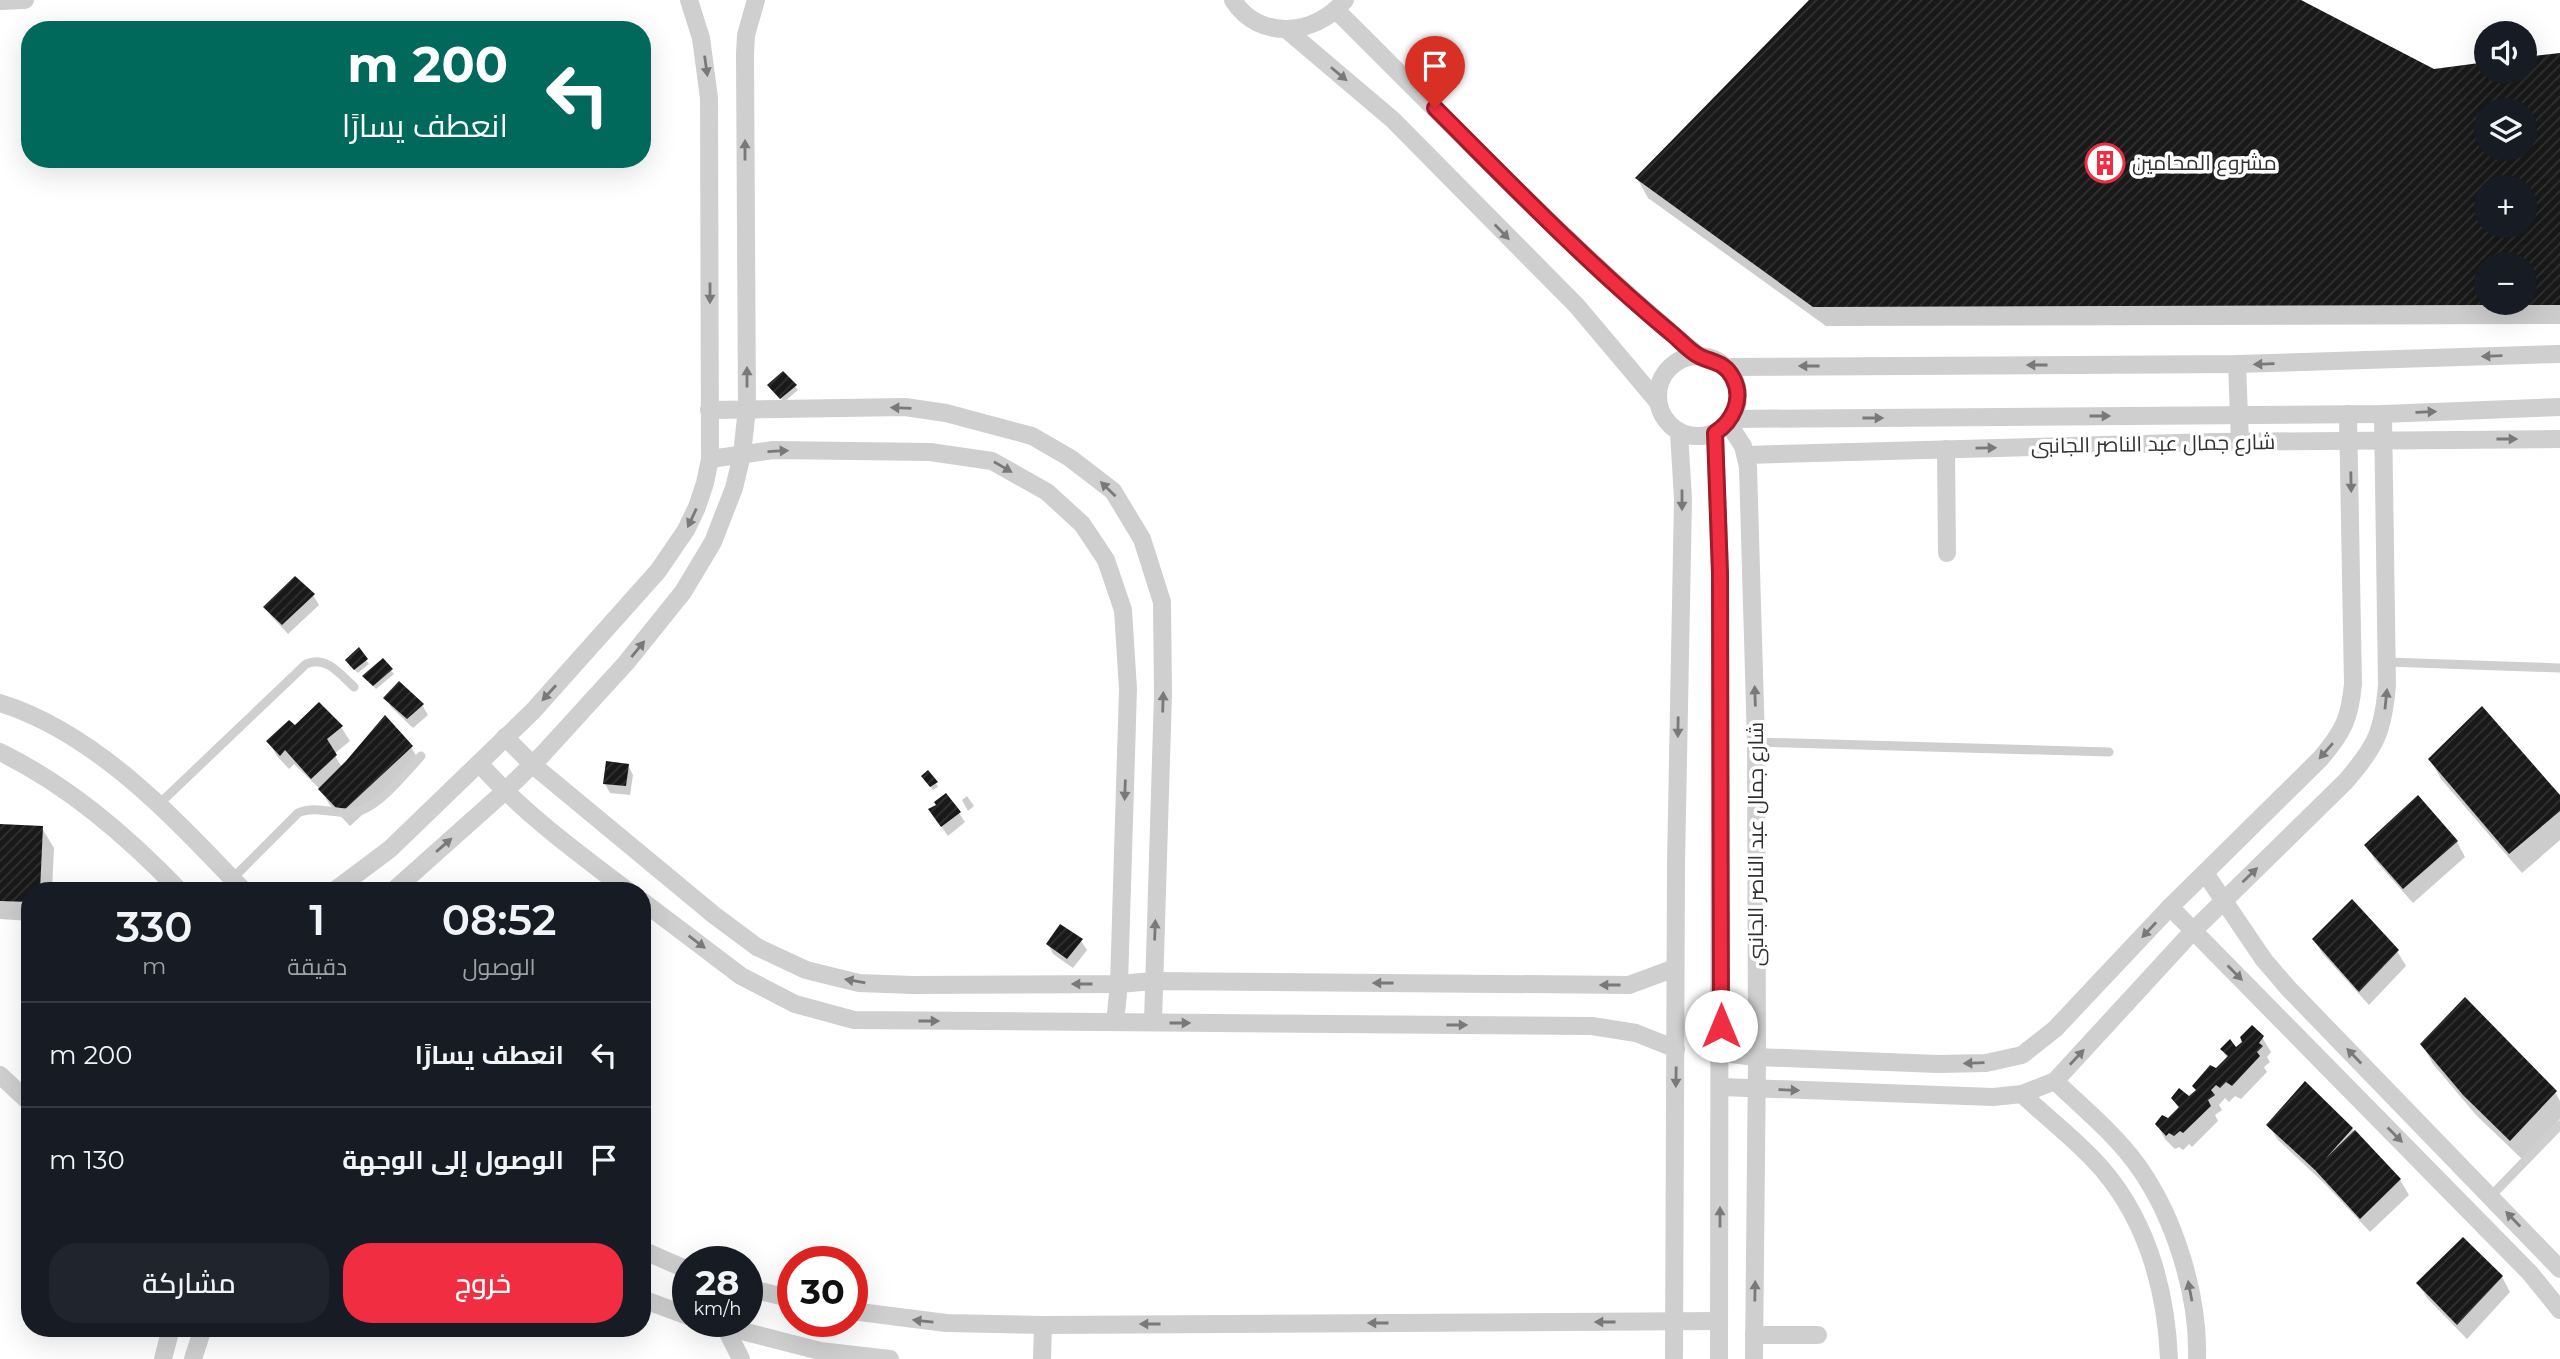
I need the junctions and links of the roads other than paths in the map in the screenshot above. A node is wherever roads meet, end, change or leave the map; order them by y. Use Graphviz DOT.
graph roads {
  1 [pos="25,0"];
  2 [pos="689,0"];
  3 [pos="756,0"];
  4 [pos="0,1"];
  5 [pos="1231,2"];
  6 [pos="1340,5"];
  7 [pos="1287,30"];
  8 [pos="2560,354"];
  9 [pos="1699,356"];
  10 [pos="2237,365"];
  11 [pos="1725,367"];
  12 [pos="1657,401"];
  13 [pos="2560,407"];
  14 [pos="747,408"];
  15 [pos="709,410"];
  16 [pos="2348,414"];
  17 [pos="2383,414"];
  18 [pos="2239,415"];
  19 [pos="1724,425"];
  20 [pos="1679,432"];
  21 [pos="2560,439"];
  22 [pos="2350,440"];
  23 [pos="2384,440"];
  24 [pos="2240,442"];
  25 [pos="1946,449"];
  26 [pos="742,456"];
  27 [pos="1746,456"];
  28 [pos="710,459"];
  29 [pos="1947,553"];
  30 [pos="2386,662"];
  31 [pos="2560,668"];
  32 [pos="354,687"];
  33 [pos="0,703"];
  34 [pos="505,737"];
  35 [pos="1756,742"];
  36 [pos="0,752"];
  37 [pos="2109,752"];
  38 [pos="421,756"];
  39 [pos="479,763"];
  40 [pos="533,765"];
  41 [pos="504,792"];
  42 [pos="158,805"];
  43 [pos="2204,873"];
  44 [pos="170,882"];
  45 [pos="235,882"];
  46 [pos="240,882"];
  47 [pos="346,882"];
  48 [pos="403,882"];
  49 [pos="616,882"];
  50 [pos="2223,902"];
  51 [pos="651,908"];
  52 [pos="2170,908"];
  53 [pos="2193,931"];
  54 [pos="1675,968"];
  55 [pos="1153,981"];
  56 [pos="1119,984"];
  57 [pos="1115,1022"];
  58 [pos="1153,1022"];
  59 [pos="1676,1049"];
  60 [pos="1721,1053"];
  61 [pos="1757,1057"];
  62 [pos="0,1075"];
  63 [pos="2055,1081"];
  64 [pos="1721,1087"];
  65 [pos="1757,1089"];
  66 [pos="2022,1094"];
  67 [pos="21,1095"];
  68 [pos="2560,1125"];
  69 [pos="2491,1196"];
  70 [pos="651,1254"];
  71 [pos="672,1263"];
  72 [pos="2560,1269"];
  73 [pos="651,1302"];
  74 [pos="672,1310"];
  75 [pos="2560,1310"];
  76 [pos="868,1313"];
  77 [pos="1673,1321"];
  78 [pos="1719,1321"];
  79 [pos="1043,1325"];
  80 [pos="1754,1335"];
  81 [pos="1818,1335"];
  82 [pos="169,1337"];
  83 [pos="201,1337"];
  84 [pos="730,1337"];
  85 [pos="753,1337"];
  86 [pos="815,1355"];
  87 [pos="163,1359"];
  88 [pos="192,1359"];
  89 [pos="741,1359"];
  90 [pos="890,1359"];
  91 [pos="1042,1359"];
  92 [pos="1674,1359"];
  93 [pos="1719,1359"];
  94 [pos="1754,1359"];
  95 [pos="2169,1359"];
  96 [pos="2197,1359"];
  1 -- 4 [label="street"];
  2 -- 15 [label="street, one-way"];
  14 -- 3 [label="street, one-way"];
  5 -- 7 [label="street"];
  6 -- 7 [label="street"];
  6 -- 9 [label="street"];
  7 -- 12 [label="street, one-way"];
  8 -- 10 [label="street, one-way"];
  9 -- 11 [label="street"];
  9 -- 12 [label="street"];
  10 -- 11 [label="street, one-way"];
  10 -- 18 [label="street"];
  11 -- 19 [label="street"];
  12 -- 20 [label="street"];
  17 -- 13 [label="street, one-way"];
  14 -- 15 [label="street"];
  14 -- 26 [label="street"];
  55 -- 14 [label="street, one-way"];
  15 -- 28 [label="street"];
  16 -- 17 [label="street"];
  16 -- 18 [label="street"];
  16 -- 22 [label="street"];
  17 -- 23 [label="street"];
  19 -- 18 [label="street, one-way"];
  18 -- 24 [label="street"];
  19 -- 20 [label="street"];
  19 -- 27 [label="street, شارع جمال عبد الناصر الجانبى"];
  19 -- 60 [label="street"];
  20 -- 54 [label="street, one-way"];
  23 -- 21 [label="street, شارع جمال عبد الناصر الجانبى, one-way"];
  22 -- 23 [label="street, شارع جمال عبد الناصر الجانبى"];
  22 -- 24 [label="street, شارع جمال عبد الناصر الجانبى"];
  22 -- 43 [label="street, one-way"];
  23 -- 30 [label="street"];
  25 -- 24 [label="street, شارع جمال عبد الناصر الجانبى, one-way"];
  25 -- 27 [label="street, شارع جمال عبد الناصر الجانبى"];
  25 -- 29 [label="street"];
  26 -- 28 [label="street"];
  40 -- 26 [label="street, one-way"];
  26 -- 56 [label="street, one-way"];
  35 -- 27 [label="street, شارع جمال عبد الناصر الجانبى, one-way"];
  28 -- 34 [label="street, one-way"];
  30 -- 31 [label="lane"];
  50 -- 30 [label="street, one-way"];
  32 -- 42 [label="lane"];
  33 -- 42 [label="street"];
  34 -- 39 [label="street"];
  34 -- 40 [label="street"];
  35 -- 37 [label="lane"];
  35 -- 61 [label="street, شارع جمال عبد الناصر الجانبى"];
  36 -- 44 [label="street"];
  38 -- 46 [label="lane"];
  39 -- 41 [label="street"];
  39 -- 47 [label="street"];
  40 -- 41 [label="street"];
  56 -- 40 [label="street, one-way"];
  48 -- 41 [label="street, one-way"];
  41 -- 49 [label="street"];
  42 -- 45 [label="street"];
  43 -- 50 [label="street"];
  43 -- 52 [label="street"];
  50 -- 53 [label="street"];
  69 -- 50 [label="street, one-way"];
  51 -- 57 [label="street, one-way"];
  52 -- 53 [label="street"];
  52 -- 61 [label="street, one-way"];
  63 -- 53 [label="street, one-way"];
  53 -- 75 [label="street, one-way"];
  54 -- 55 [label="street, one-way"];
  54 -- 59 [label="street"];
  55 -- 56 [label="street"];
  55 -- 58 [label="street"];
  56 -- 57 [label="street"];
  57 -- 58 [label="street"];
  58 -- 59 [label="street, one-way"];
  59 -- 77 [label="street, one-way"];
  60 -- 61 [label="street"];
  60 -- 64 [label="street"];
  61 -- 65 [label="street, شارع جمال عبد الناصر الجانبى"];
  62 -- 67 [label="street"];
  63 -- 66 [label="street"];
  96 -- 63 [label="street, one-way"];
  64 -- 65 [label="street"];
  78 -- 64 [label="street, one-way"];
  65 -- 66 [label="street, one-way"];
  80 -- 65 [label="street, شارع جمال عبد الناصر الجانبى, one-way"];
  66 -- 95 [label="street"];
  68 -- 69 [label="lane"];
  72 -- 69 [label="street, one-way"];
  70 -- 71 [label="street"];
  73 -- 74 [label="street"];
  79 -- 76 [label="street, one-way"];
  77 -- 78 [label="street"];
  77 -- 79 [label="street, one-way"];
  77 -- 92 [label="street"];
  78 -- 93 [label="street"];
  79 -- 91 [label="street"];
  80 -- 81 [label="street"];
  80 -- 94 [label="street, شارع جمال عبد الناصر الجانبى"];
  82 -- 87 [label="street"];
  83 -- 88 [label="street"];
  84 -- 89 [label="street"];
  85 -- 86 [label="street"];
  86 -- 90 [label="street"];
}
